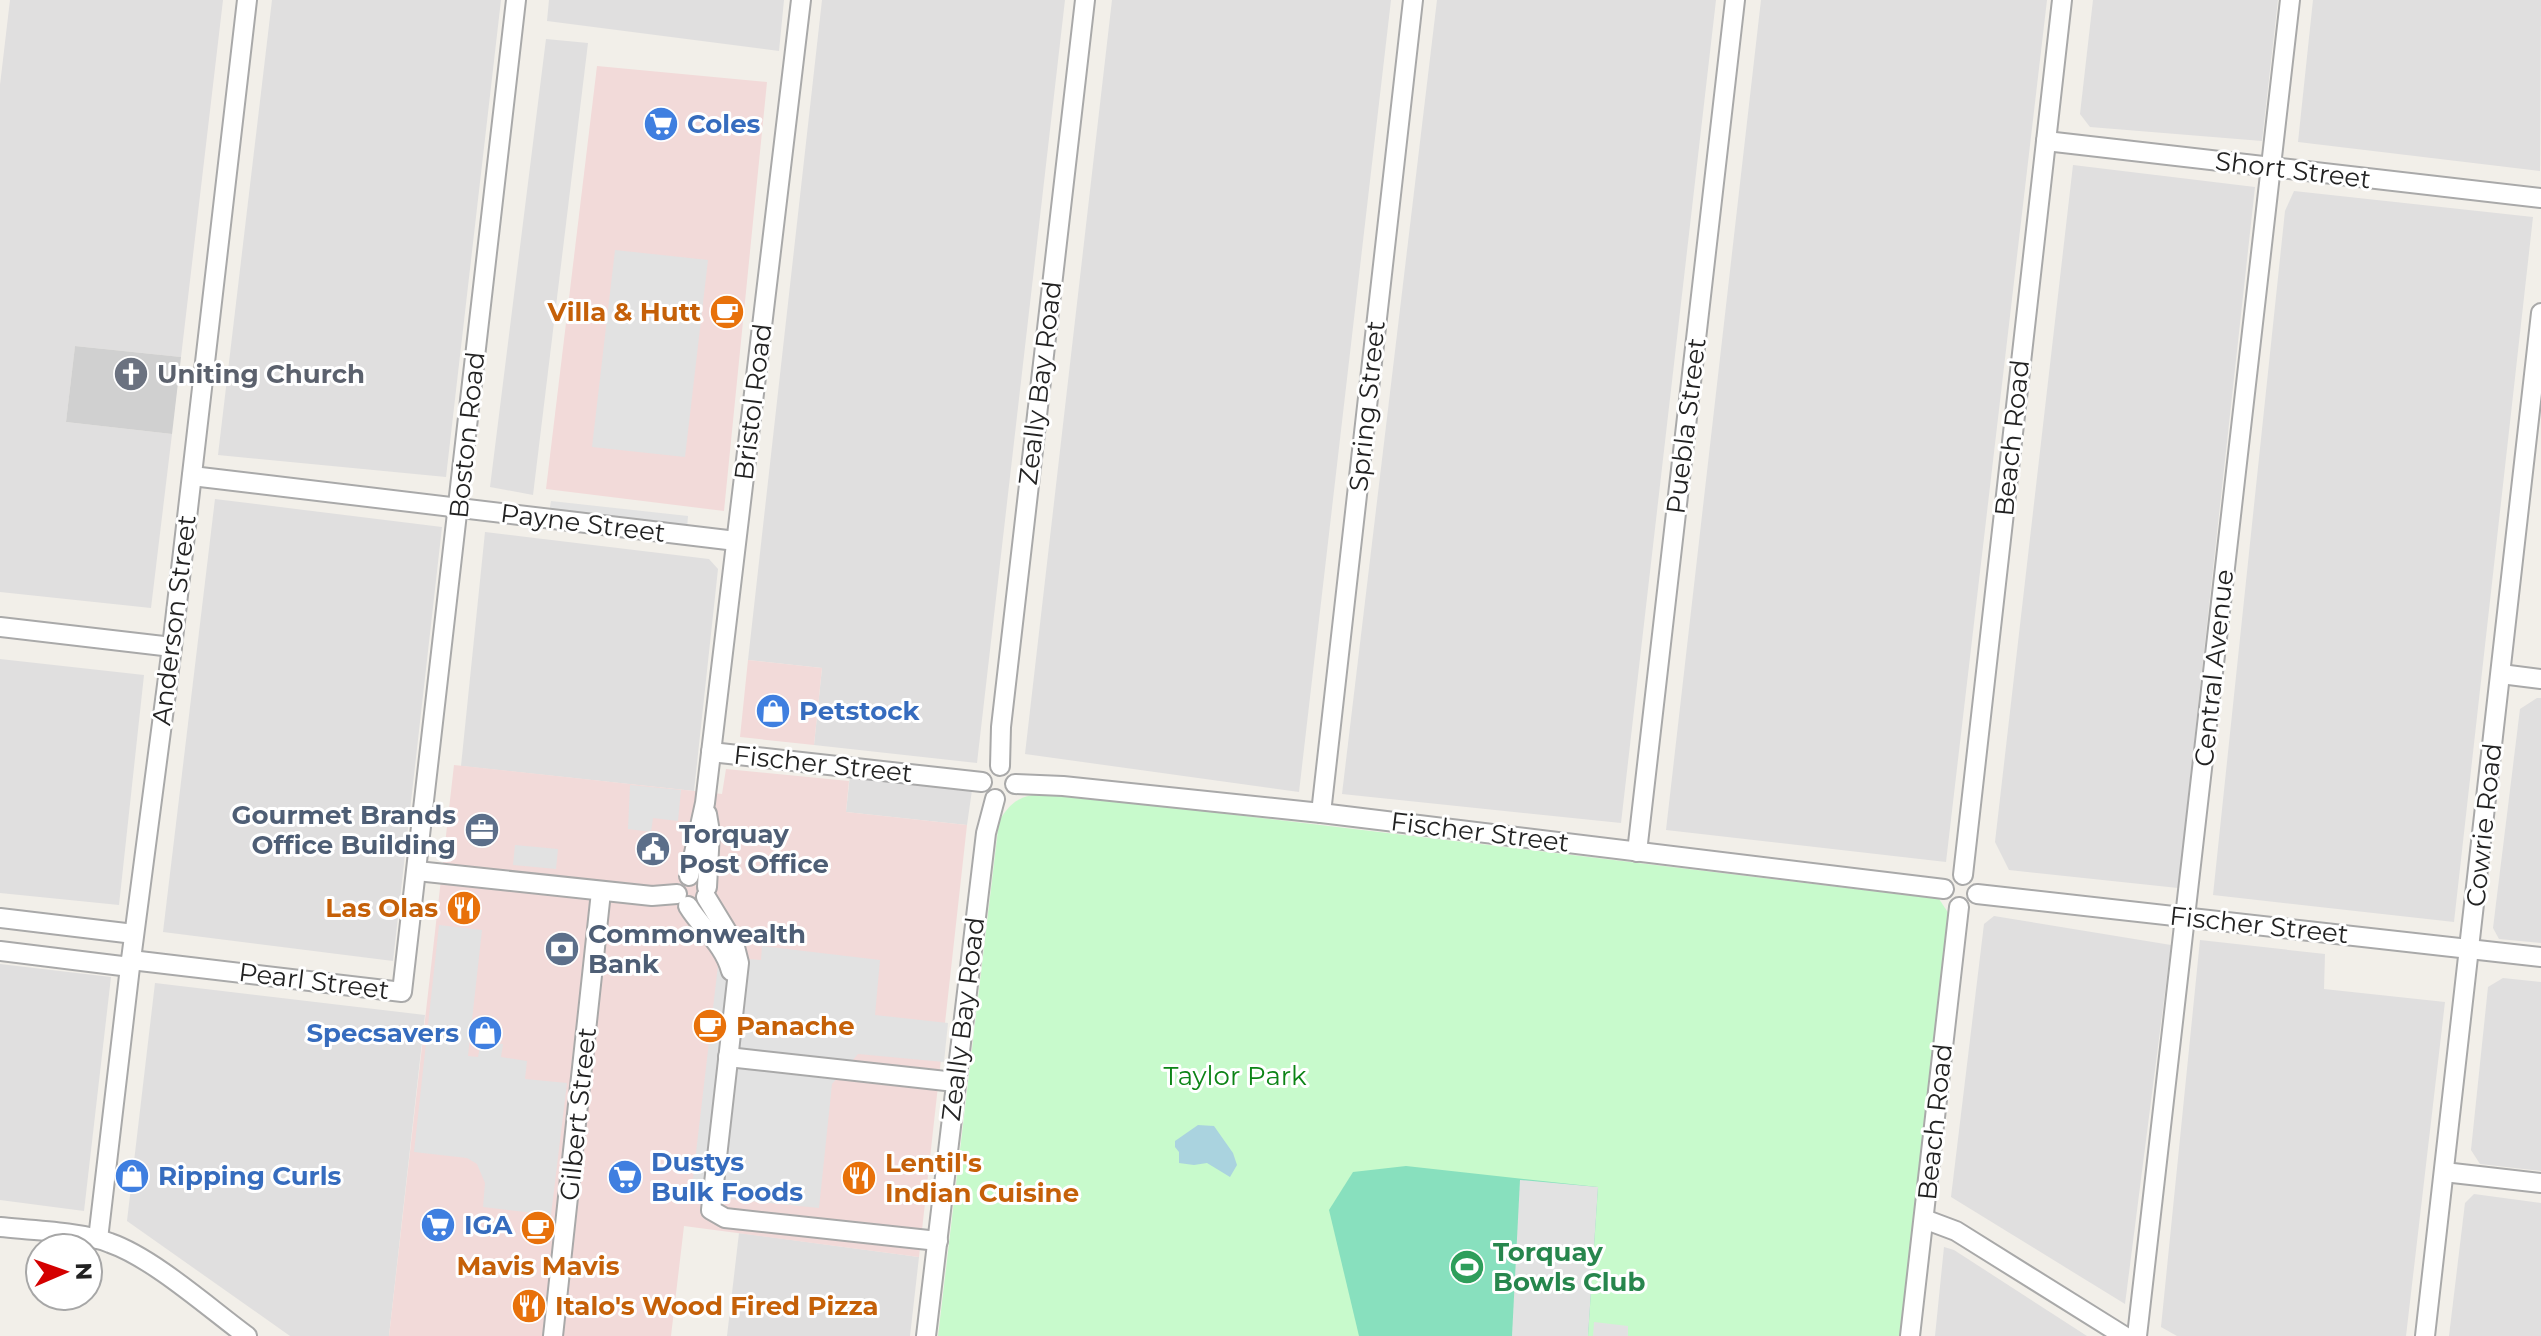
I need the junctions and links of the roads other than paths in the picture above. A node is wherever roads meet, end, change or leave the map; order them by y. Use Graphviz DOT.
graph roads {
  1 [pos="247,0"];
  2 [pos="516,0"];
  3 [pos="801,0"];
  4 [pos="1085,0"];
  5 [pos="1413,0"];
  6 [pos="1735,0"];
  7 [pos="2062,0"];
  8 [pos="2290,0"];
  9 [pos="2046,141"];
  10 [pos="2271,167"];
  11 [pos="2541,198"];
  12 [pos="2541,313"];
  13 [pos="2532,473"];
  14 [pos="192,476"];
  15 [pos="458,509"];
  16 [pos="736,541"];
  17 [pos="0,627"];
  18 [pos="172,647"];
  19 [pos="2501,674"];
  20 [pos="2541,679"];
  21 [pos="711,752"];
  22 [pos="1000,766"];
  23 [pos="982,782"];
  24 [pos="1015,784"];
  25 [pos="995,799"];
  26 [pos="705,803"];
  27 [pos="1321,813"];
  28 [pos="1637,852"];
  29 [pos="417,871"];
  30 [pos="1963,875"];
  31 [pos="689,876"];
  32 [pos="1944,889"];
  33 [pos="601,892"];
  34 [pos="707,892"];
  35 [pos="1977,894"];
  36 [pos="683,900"];
  37 [pos="1959,907"];
  38 [pos="2186,917"];
  39 [pos="0,918"];
  40 [pos="35,922"];
  41 [pos="134,934"];
  42 [pos="2470,949"];
  43 [pos="0,951"];
  44 [pos="31,954"];
  45 [pos="2541,957"];
  46 [pos="130,963"];
  47 [pos="734,1001"];
  48 [pos="728,1057"];
  49 [pos="955,1082"];
  50 [pos="2444,1172"];
  51 [pos="2541,1183"];
  52 [pos="1924,1219"];
  53 [pos="0,1227"];
  54 [pos="41,1232"];
  55 [pos="99,1232"];
  56 [pos="104,1241"];
  57 [pos="938,1241"];
  58 [pos="247,1336"];
  59 [pos="553,1336"];
  60 [pos="926,1336"];
  61 [pos="1910,1336"];
  62 [pos="2124,1336"];
  63 [pos="2137,1336"];
  64 [pos="2425,1336"];
  1 -- 14 [label="street, Anderson Street"];
  2 -- 15 [label="street, Boston Road"];
  3 -- 16 [label="street, Bristol Road"];
  4 -- 22 [label="street, Zeally Bay Road"];
  5 -- 27 [label="street, Spring Street"];
  6 -- 28 [label="street, Puebla Street"];
  7 -- 9 [label="street, Beach Road"];
  8 -- 10 [label="street, Central Avenue"];
  9 -- 10 [label="street, Short Street"];
  9 -- 30 [label="street, Beach Road"];
  10 -- 11 [label="street, Short Street"];
  10 -- 38 [label="street, Central Avenue"];
  12 -- 13 [label="street, Cowrie Road"];
  13 -- 19 [label="street, Cowrie Road"];
  14 -- 15 [label="street, Payne Street"];
  14 -- 18 [label="street, Anderson Street"];
  15 -- 16 [label="street, Payne Street"];
  15 -- 29 [label="street, Boston Road"];
  16 -- 21 [label="street, Bristol Road"];
  17 -- 18 [label="street"];
  18 -- 41 [label="street, Anderson Street"];
  19 -- 20 [label="street"];
  19 -- 42 [label="street, Cowrie Road"];
  21 -- 23 [label="street, Fischer Street"];
  21 -- 26 [label="street, Bristol Road"];
  22 -- 23 [label="street"];
  22 -- 24 [label="street"];
  23 -- 25 [label="street"];
  24 -- 25 [label="street"];
  24 -- 27 [label="street, Fischer Street"];
  25 -- 49 [label="street, Zeally Bay Road"];
  26 -- 31 [label="street, Bristol Road"];
  26 -- 34 [label="street, Bristol Road"];
  27 -- 28 [label="street, Fischer Street"];
  28 -- 32 [label="street, Fischer Street"];
  29 -- 33 [label="street"];
  29 -- 46 [label="street, Pearl Street"];
  30 -- 32 [label="street"];
  30 -- 35 [label="street"];
  31 -- 34 [label="street"];
  31 -- 36 [label="street"];
  32 -- 37 [label="street"];
  33 -- 36 [label="street"];
  33 -- 59 [label="street, Gilbert Street"];
  34 -- 36 [label="street"];
  34 -- 47 [label="street"];
  35 -- 37 [label="street"];
  35 -- 38 [label="street, Fischer Street"];
  36 -- 47 [label="street"];
  37 -- 52 [label="street, Beach Road"];
  38 -- 42 [label="street, Fischer Street"];
  38 -- 63 [label="street, Central Avenue"];
  39 -- 40 [label="street"];
  40 -- 41 [label="street"];
  40 -- 44 [label="street"];
  41 -- 46 [label="street, Anderson Street"];
  42 -- 45 [label="street, Fischer Street"];
  42 -- 50 [label="street, Cowrie Road"];
  43 -- 44 [label="street"];
  44 -- 46 [label="street"];
  46 -- 55 [label="street, Anderson Street"];
  47 -- 48 [label="street"];
  48 -- 49 [label="street"];
  48 -- 57 [label="street"];
  49 -- 57 [label="street, Zeally Bay Road"];
  50 -- 51 [label="street"];
  50 -- 64 [label="street, Cowrie Road"];
  52 -- 61 [label="street, Beach Road"];
  52 -- 62 [label="street"];
  53 -- 54 [label="street"];
  56 -- 58 [label="street"];
  57 -- 60 [label="street, Zeally Bay Road"];
}
